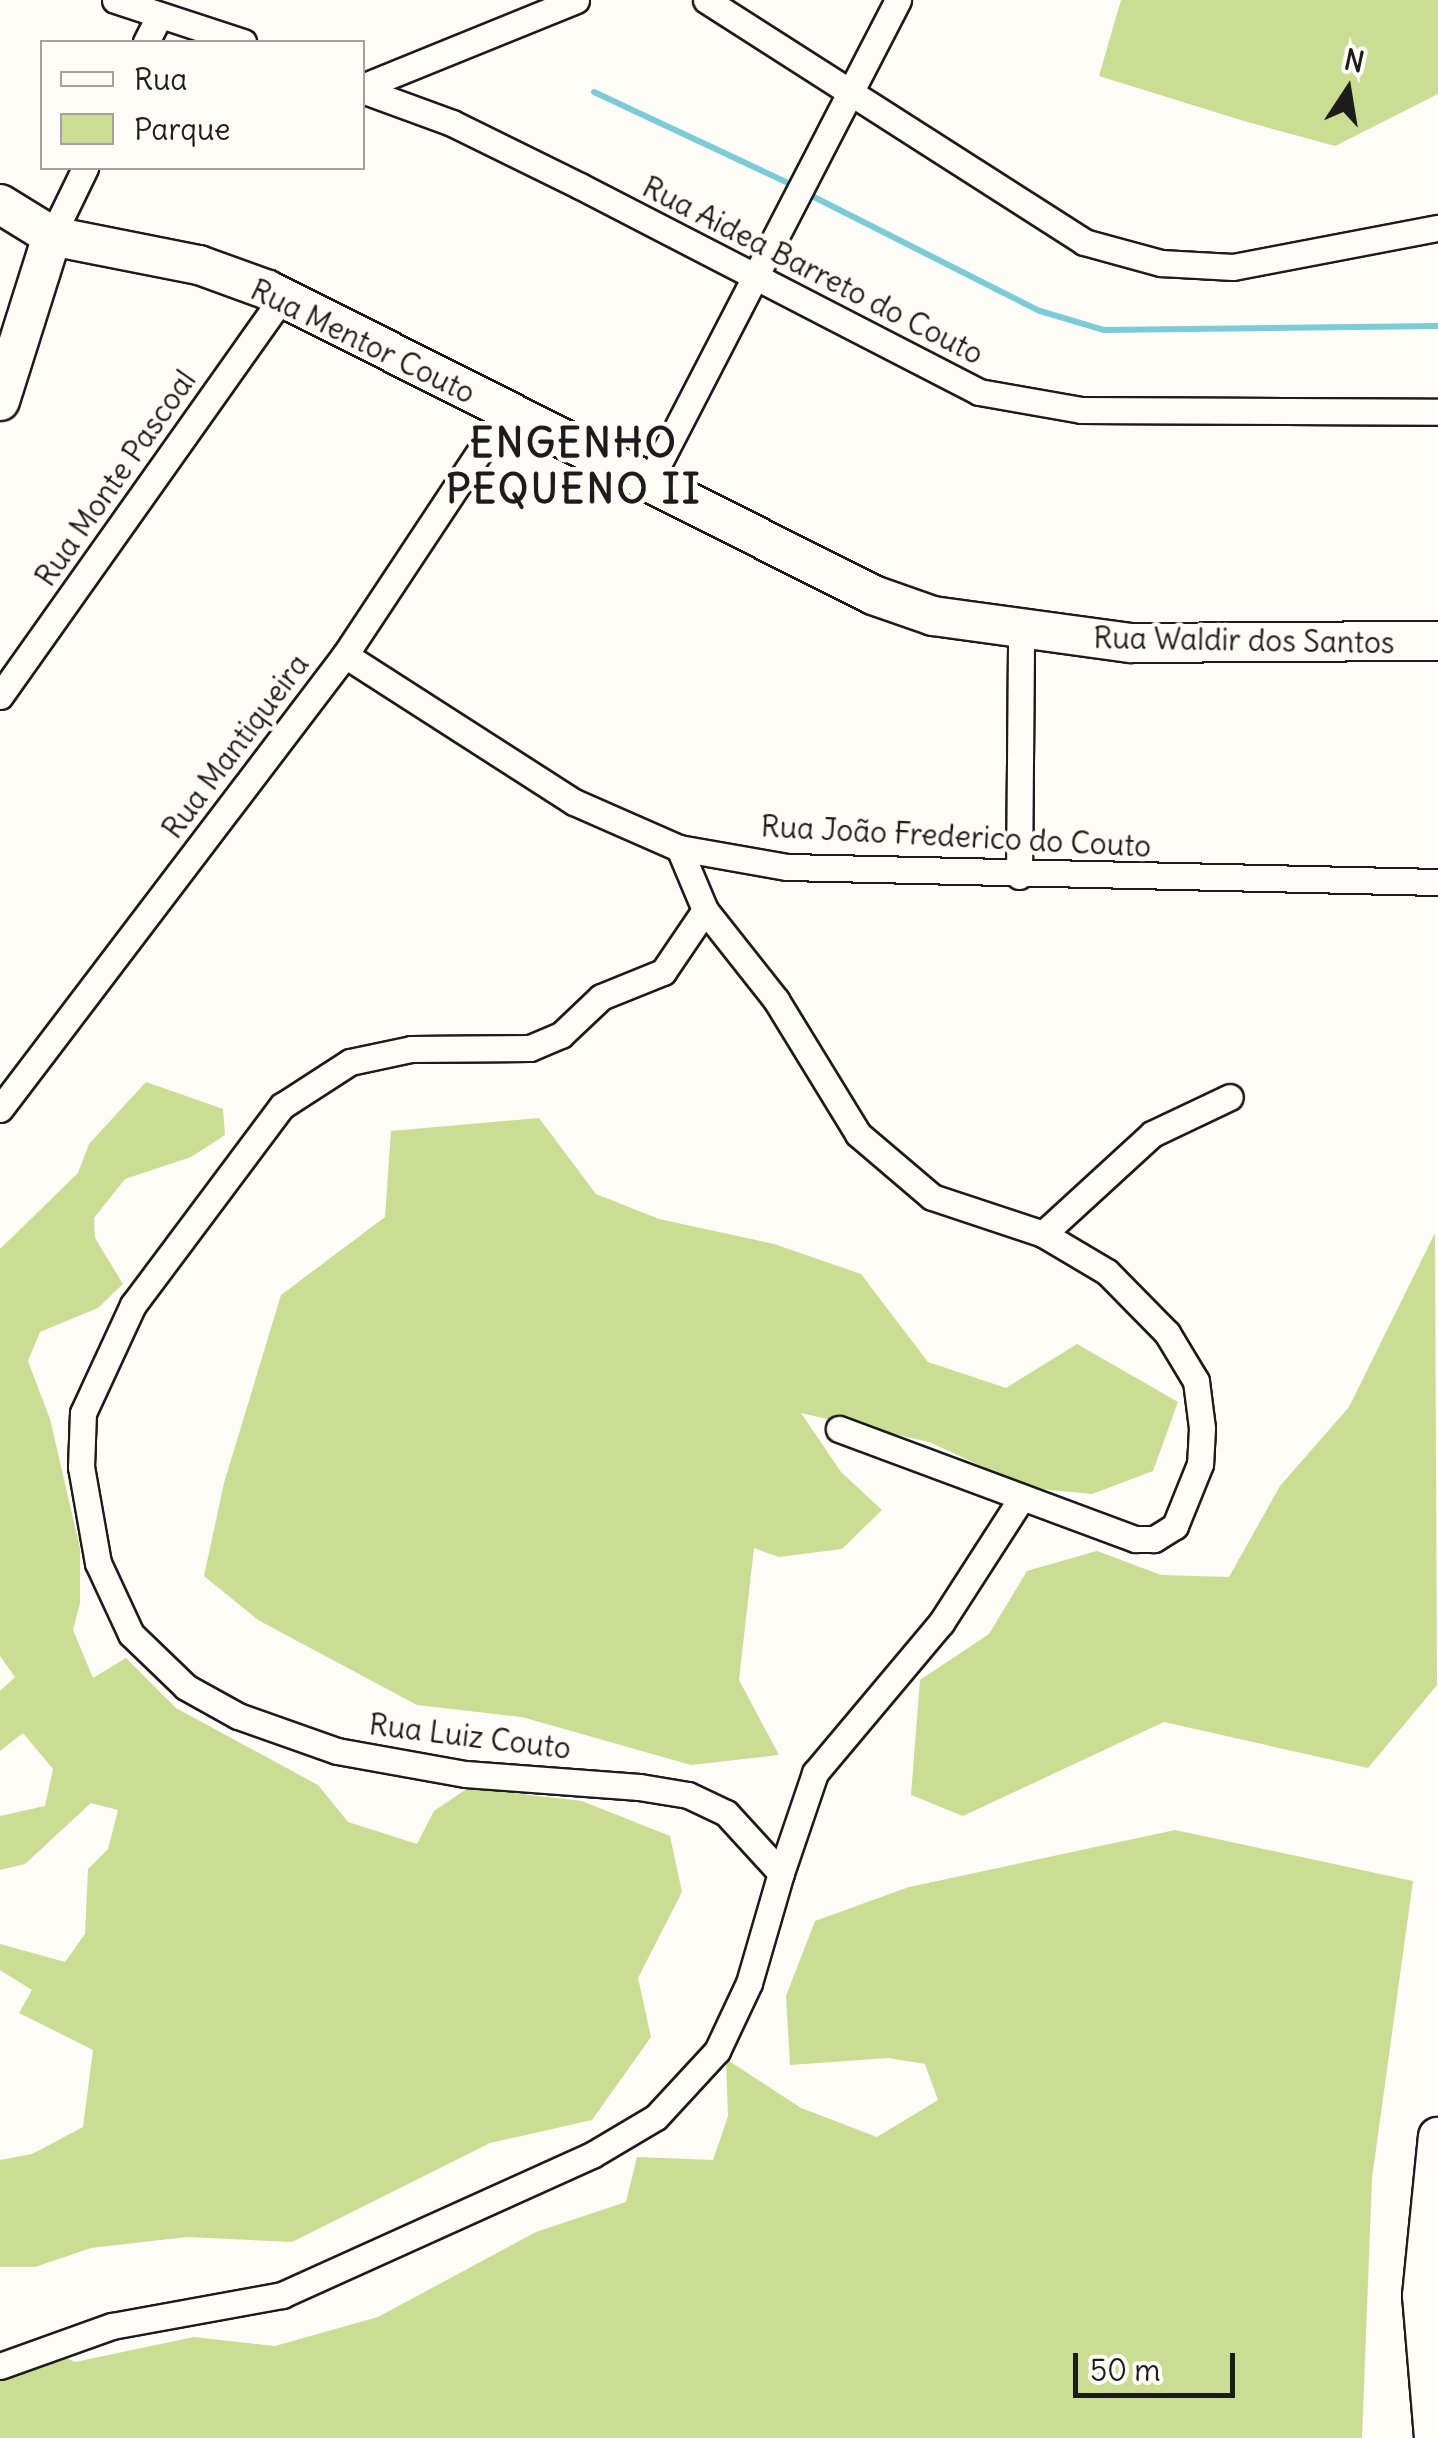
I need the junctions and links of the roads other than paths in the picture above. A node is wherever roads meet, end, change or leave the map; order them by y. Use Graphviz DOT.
graph roads {
  1 [pos="114,0"];
  2 [pos="576,0"];
  3 [pos="706,0"];
  4 [pos="898,0"];
  5 [pos="160,15"];
  6 [pos="147,40"];
  7 [pos="237,40"];
  8 [pos="365,87"];
  9 [pos="365,89"];
  10 [pos="854,92"];
  11 [pos="84,170"];
  12 [pos="0,204"];
  13 [pos="1438,228"];
  14 [pos="52,236"];
  15 [pos="750,278"];
  16 [pos="283,297"];
  17 [pos="0,401"];
  18 [pos="506,412"];
  19 [pos="1438,412"];
  20 [pos="648,484"];
  21 [pos="768,542"];
  22 [pos="1021,631"];
  23 [pos="1438,640"];
  24 [pos="345,654"];
  25 [pos="0,696"];
  26 [pos="679,848"];
  27 [pos="1019,876"];
  28 [pos="1438,882"];
  29 [pos="706,910"];
  30 [pos="1230,1097"];
  31 [pos="0,1109"];
  32 [pos="1042,1234"];
  33 [pos="840,1429"];
  34 [pos="1021,1499"];
  35 [pos="781,1874"];
  36 [pos="1438,2138"];
  37 [pos="0,2366"];
  38 [pos="1434,2438"];
  1 -- 5 [label="street"];
  2 -- 8 [label="street"];
  3 -- 10 [label="street"];
  4 -- 10 [label="street"];
  5 -- 6 [label="street"];
  5 -- 7 [label="street"];
  9 -- 15 [label="street, Rua Aidea Barreto do Couto"];
  10 -- 13 [label="street"];
  10 -- 15 [label="street"];
  11 -- 14 [label="street"];
  12 -- 14 [label="street, Rua Mentor Couto"];
  14 -- 16 [label="street, Rua Mentor Couto"];
  14 -- 17 [label="street"];
  15 -- 19 [label="street, Rua Aidea Barreto do Couto"];
  15 -- 20 [label="street"];
  16 -- 18 [label="street, Rua Mentor Couto"];
  16 -- 25 [label="street, Rua Monte Pascoal"];
  18 -- 20 [label="street, Rua Mentor Couto"];
  18 -- 24 [label="street, Rua Mantiqueira"];
  20 -- 21 [label="street, Rua Mentor Couto"];
  21 -- 22 [label="street, Rua Waldir dos Santos"];
  22 -- 23 [label="street, Rua Waldir dos Santos"];
  22 -- 27 [label="street"];
  24 -- 26 [label="street, Rua João Frederico do Couto"];
  24 -- 31 [label="street, Rua Mantiqueira"];
  26 -- 27 [label="street, Rua João Frederico do Couto"];
  26 -- 29 [label="street"];
  27 -- 28 [label="street, Rua João Frederico do Couto"];
  29 -- 32 [label="street"];
  29 -- 35 [label="street, Rua Luiz Couto"];
  30 -- 32 [label="street"];
  32 -- 34 [label="street"];
  33 -- 34 [label="street"];
  34 -- 35 [label="street"];
  35 -- 37 [label="street"];
  36 -- 38 [label="street"];
}
